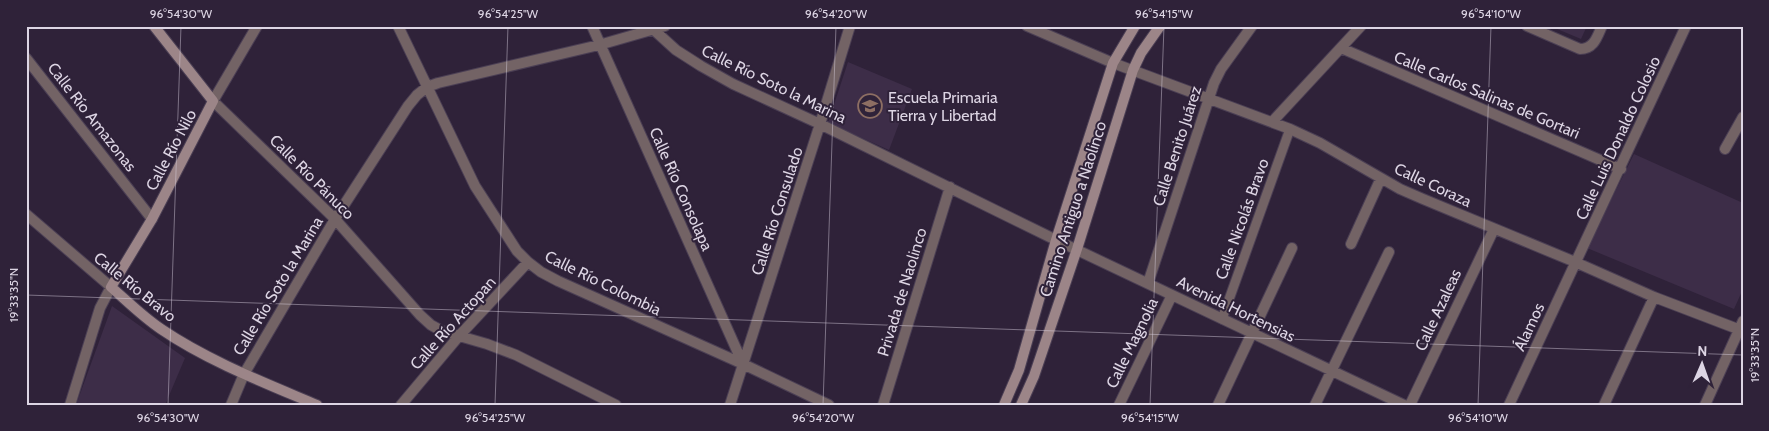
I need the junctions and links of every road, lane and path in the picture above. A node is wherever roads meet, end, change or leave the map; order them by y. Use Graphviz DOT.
graph roads {
  1 [pos="154,26"];
  2 [pos="257,26"];
  3 [pos="398,26"];
  4 [pos="592,26"];
  5 [pos="665,26"];
  6 [pos="850,26"];
  7 [pos="1027,26"];
  8 [pos="1135,26"];
  9 [pos="1160,26"];
  10 [pos="1252,26"];
  11 [pos="1361,26"];
  12 [pos="1527,26"];
  13 [pos="1602,26"];
  14 [pos="1686,26"];
  15 [pos="654,30"];
  16 [pos="599,45"];
  17 [pos="1341,48"];
  18 [pos="26,58"];
  19 [pos="1114,63"];
  20 [pos="1134,70"];
  21 [pos="427,87"];
  22 [pos="1208,99"];
  23 [pos="213,101"];
  24 [pos="1743,117"];
  25 [pos="1272,122"];
  26 [pos="820,124"];
  27 [pos="1290,130"];
  28 [pos="1725,149"];
  29 [pos="1621,169"];
  30 [pos="1381,178"];
  31 [pos="950,188"];
  32 [pos="26,214"];
  33 [pos="152,219"];
  34 [pos="335,220"];
  35 [pos="1494,229"];
  36 [pos="1056,240"];
  37 [pos="1352,244"];
  38 [pos="1292,248"];
  39 [pos="1076,249"];
  40 [pos="1389,252"];
  41 [pos="528,262"];
  42 [pos="1575,262"];
  43 [pos="1148,284"];
  44 [pos="111,287"];
  45 [pos="1172,295"];
  46 [pos="1654,297"];
  47 [pos="1222,319"];
  48 [pos="1741,327"];
  49 [pos="1252,333"];
  50 [pos="459,336"];
  51 [pos="744,364"];
  52 [pos="1331,371"];
  53 [pos="244,374"];
  54 [pos="70,405"];
  55 [pos="231,405"];
  56 [pos="317,405"];
  57 [pos="401,405"];
  58 [pos="616,405"];
  59 [pos="730,405"];
  60 [pos="829,405"];
  61 [pos="883,405"];
  62 [pos="1004,405"];
  63 [pos="1021,405"];
  64 [pos="1119,405"];
  65 [pos="1218,405"];
  66 [pos="1315,405"];
  67 [pos="1404,405"];
  68 [pos="1410,405"];
  69 [pos="1509,405"];
  70 [pos="1604,405"];
  71 [pos="1705,405"];
  1 -- 23 [label="main road, Calle Río Pánuco"];
  2 -- 23 [label="street, Calle Río Nilo"];
  3 -- 21 [label="street, Calle Río Colombia"];
  4 -- 16 [label="street, Calle Río Consolapa"];
  5 -- 15 [label="street"];
  6 -- 26 [label="street, Calle Río Consulado"];
  7 -- 19 [label="street"];
  8 -- 19 [label="main road, Camino Antiguo a Naolinco"];
  9 -- 20 [label="main road, Camino Antiguo a Naolinco"];
  10 -- 22 [label="street, Calle Benito Juárez"];
  11 -- 17 [label="street"];
  12 -- 13 [label="street"];
  14 -- 29 [label="street, Calle Luis Donaldo Colosio"];
  15 -- 16 [label="street, Calle Río Soto la Marina"];
  15 -- 26 [label="street, Calle Río Soto la Marina"];
  16 -- 21 [label="street, Calle Río Soto la Marina"];
  16 -- 51 [label="street, Calle Río Consolapa"];
  17 -- 25 [label="street"];
  17 -- 29 [label="street, Calle Carlos Salinas de Gortari"];
  18 -- 33 [label="street, Calle Río Amazonas"];
  19 -- 20 [label="street, Calle Coraza"];
  19 -- 36 [label="main road, Camino Antiguo a Naolinco"];
  20 -- 22 [label="street, Calle Coraza"];
  20 -- 39 [label="main road, Camino Antiguo a Naolinco"];
  21 -- 34 [label="street, Calle Río Soto la Marina"];
  21 -- 41 [label="street, Calle Río Colombia"];
  22 -- 25 [label="street, Calle Coraza"];
  22 -- 43 [label="street, Calle Benito Juárez"];
  23 -- 33 [label="main road, Calle Río Nilo"];
  23 -- 34 [label="street, Calle Río Pánuco"];
  24 -- 28 [label="street"];
  25 -- 27 [label="street, Calle Coraza"];
  26 -- 31 [label="street, Calle Río Soto la Marina"];
  26 -- 51 [label="street, Calle Río Consulado"];
  27 -- 30 [label="street, Calle Coraza"];
  27 -- 47 [label="lane, Calle Nicolás Bravo"];
  29 -- 42 [label="street, Calle Luis Donaldo Colosio"];
  30 -- 35 [label="street, Calle Coraza"];
  30 -- 37 [label="street"];
  31 -- 36 [label="street, Calle Río Soto la Marina"];
  31 -- 61 [label="street, Privada de Naolinco"];
  32 -- 44 [label="street, Calle Río Bravo"];
  33 -- 44 [label="main road, Calle Río Nilo"];
  34 -- 50 [label="street, Calle Río Pánuco"];
  34 -- 53 [label="street, Calle Río Soto la Marina"];
  35 -- 42 [label="street, Calle Coraza"];
  35 -- 68 [label="street, Calle Azaleas"];
  36 -- 39 [label="street, Avenida Hortensias"];
  36 -- 62 [label="main road, Camino Antiguo a Naolinco"];
  38 -- 49 [label="street"];
  39 -- 43 [label="street, Avenida Hortensias"];
  39 -- 63 [label="main road, Camino Antiguo a Naolinco"];
  40 -- 52 [label="street"];
  41 -- 50 [label="street, Calle Río Actopan"];
  41 -- 51 [label="street, Calle Río Colombia"];
  42 -- 46 [label="street, Calle Coraza"];
  42 -- 69 [label="street, Álamos"];
  43 -- 45 [label="street, Avenida Hortensias"];
  44 -- 53 [label="main road, Calle Río Bravo"];
  44 -- 54 [label="street"];
  45 -- 47 [label="street, Avenida Hortensias"];
  45 -- 64 [label="street, Calle Magnolia"];
  46 -- 48 [label="street, Calle Coraza"];
  46 -- 70 [label="street"];
  47 -- 49 [label="street, Avenida Hortensias"];
  48 -- 71 [label="street"];
  49 -- 52 [label="street, Avenida Hortensias"];
  49 -- 65 [label="street"];
  50 -- 57 [label="street, Calle Río Actopan"];
  50 -- 58 [label="street, Calle Río Pánuco"];
  51 -- 59 [label="street, Calle Río Consulado"];
  51 -- 60 [label="street, Calle Río Colombia"];
  52 -- 66 [label="street"];
  52 -- 67 [label="street, Avenida Hortensias"];
  53 -- 55 [label="street, Calle Río Soto la Marina"];
  53 -- 56 [label="main road, Calle Río Bravo"];
}
